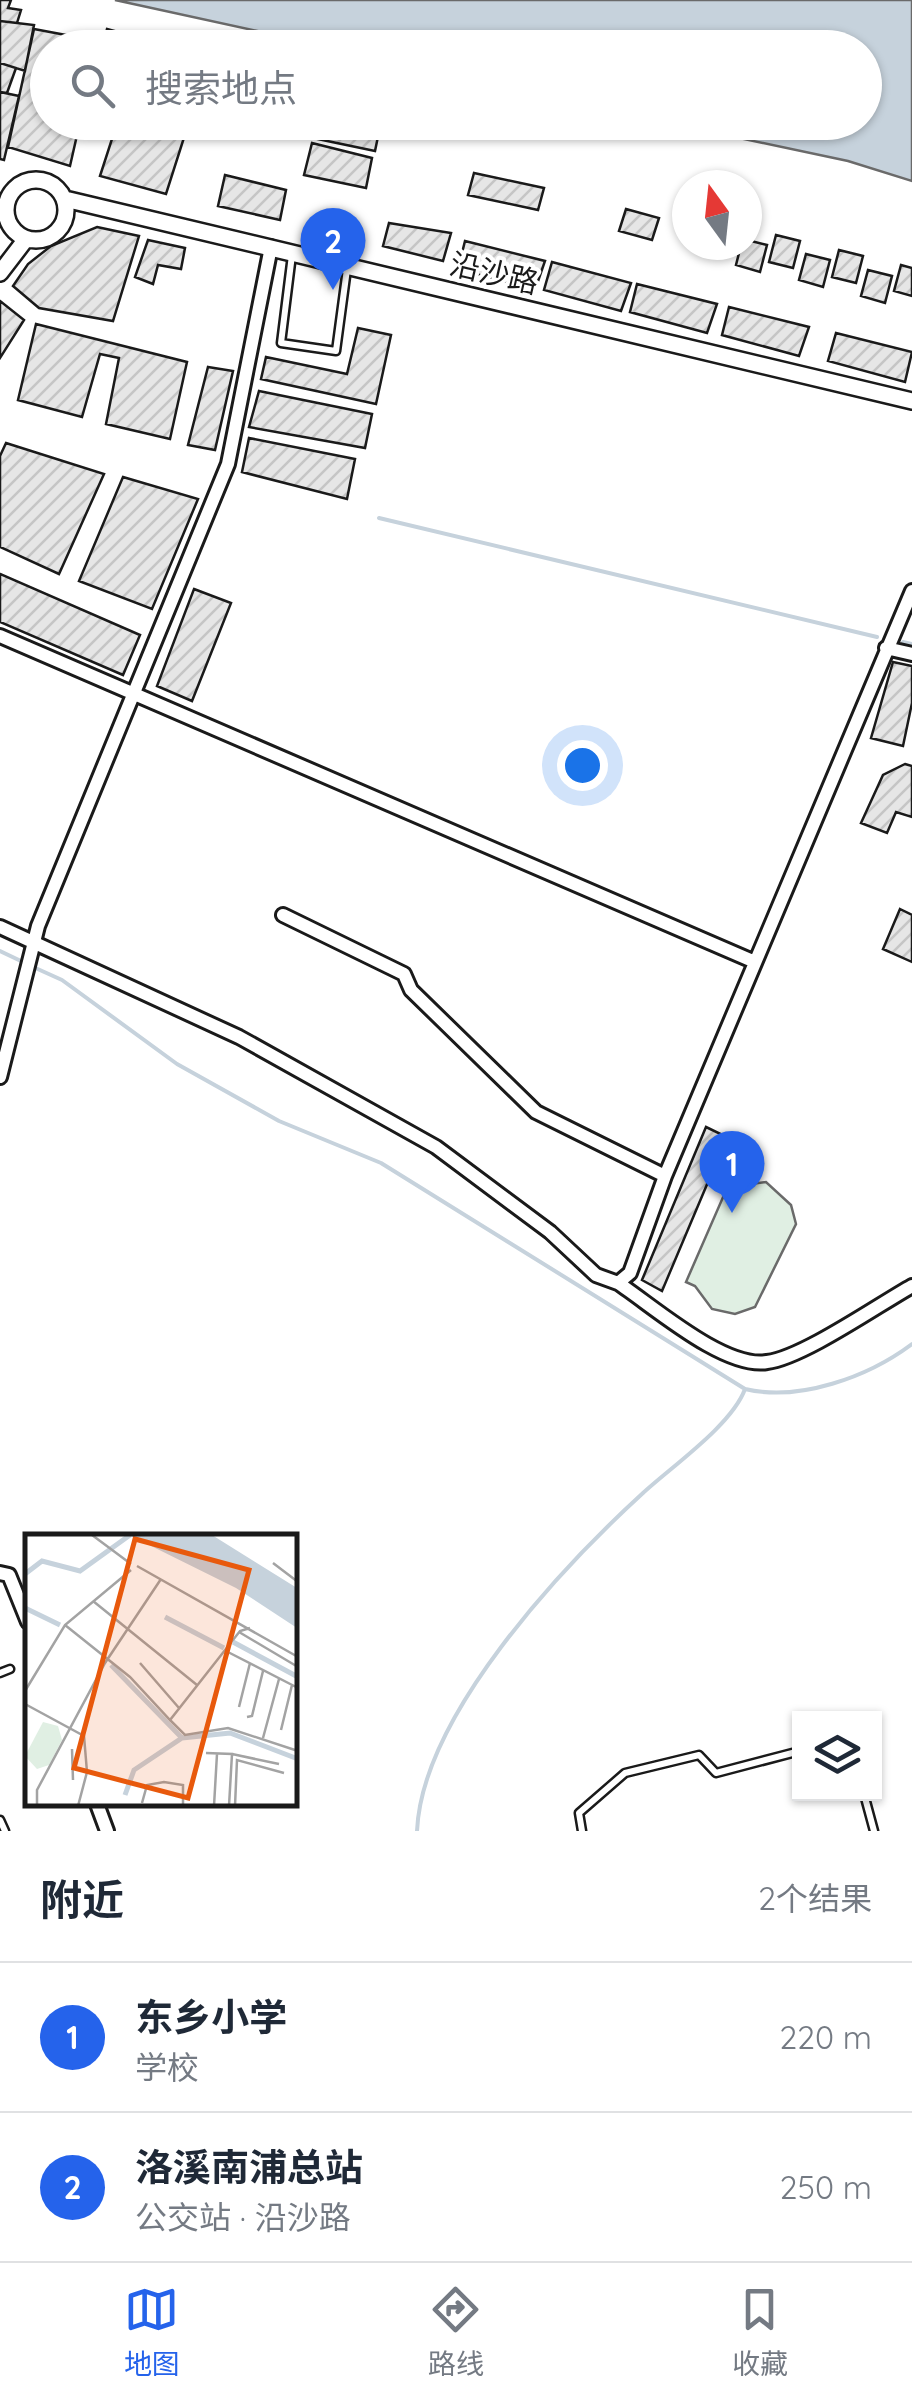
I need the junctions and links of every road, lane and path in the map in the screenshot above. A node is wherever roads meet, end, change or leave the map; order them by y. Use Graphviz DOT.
graph roads {
  1 [pos="6,188"];
  2 [pos="65,199"];
  3 [pos="26,239"];
  4 [pos="271,247"];
  5 [pos="293,252"];
  6 [pos="347,267"];
  7 [pos="0,273"];
  8 [pos="910,402"];
  9 [pos="912,591"];
  10 [pos="894,629"];
  11 [pos="912,634"];
  12 [pos="0,636"];
  13 [pos="886,648"];
  14 [pos="912,654"];
  15 [pos="136,693"];
  16 [pos="283,915"];
  17 [pos="0,927"];
  18 [pos="34,941"];
  19 [pos="755,962"];
  20 [pos="0,1077"];
  21 [pos="665,1176"];
  22 [pos="618,1282"];
  23 [pos="912,1286"];
  24 [pos="0,1573"];
  25 [pos="25,1615"];
  26 [pos="10,1669"];
  27 [pos="0,1673"];
  28 [pos="792,1753"];
  29 [pos="866,1801"];
  30 [pos="98,1806"];
  31 [pos="0,1820"];
  32 [pos="4,1831"];
  33 [pos="107,1831"];
  34 [pos="582,1831"];
  35 [pos="874,1831"];
  1 -- 2 [label="street"];
  1 -- 3 [label="street"];
  2 -- 3 [label="street"];
  2 -- 4 [label="street, 沿沙路"];
  3 -- 7 [label="street"];
  4 -- 5 [label="street, 沿沙路"];
  4 -- 15 [label="street"];
  5 -- 6 [label="street, 沿沙路"];
  5 -- 6 [label="lane"];
  6 -- 8 [label="street, 沿沙路"];
  9 -- 10 [label="street"];
  10 -- 11 [label="street"];
  10 -- 13 [label="street"];
  12 -- 15 [label="street"];
  13 -- 14 [label="street"];
  13 -- 19 [label="street"];
  15 -- 18 [label="street"];
  15 -- 19 [label="street"];
  16 -- 21 [label="street"];
  17 -- 18 [label="street"];
  18 -- 20 [label="street"];
  18 -- 22 [label="street"];
  19 -- 21 [label="street"];
  21 -- 22 [label="street"];
  22 -- 23 [label="street"];
  24 -- 25 [label="street"];
  26 -- 27 [label="lane"];
  28 -- 34 [label="lane"];
  29 -- 35 [label="lane"];
  30 -- 33 [label="street"];
  31 -- 32 [label="lane"];
}
